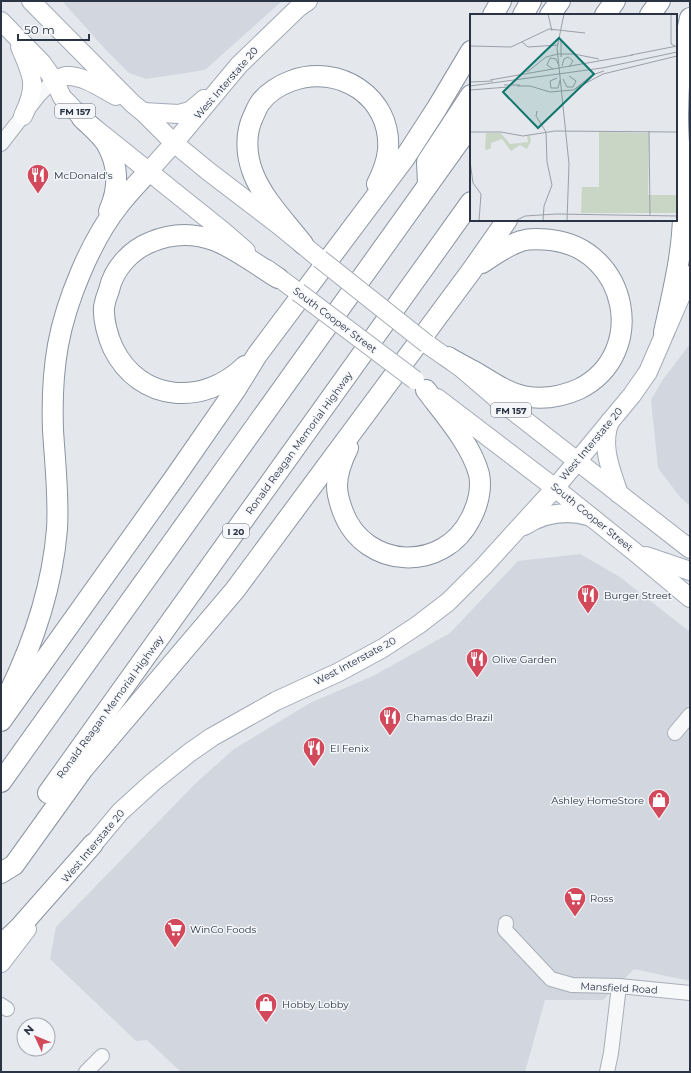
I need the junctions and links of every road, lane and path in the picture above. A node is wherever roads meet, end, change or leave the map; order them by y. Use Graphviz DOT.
graph roads {
  1 [pos="31,1"];
  2 [pos="308,1"];
  3 [pos="501,1"];
  4 [pos="531,1"];
  5 [pos="560,1"];
  6 [pos="615,1"];
  7 [pos="660,1"];
  8 [pos="493,14"];
  9 [pos="524,14"];
  10 [pos="551,14"];
  11 [pos="606,14"];
  12 [pos="651,14"];
  13 [pos="690,18"];
  14 [pos="1,21"];
  15 [pos="16,37"];
  16 [pos="470,53"];
  17 [pos="227,79"];
  18 [pos="54,80"];
  19 [pos="470,98"];
  20 [pos="138,108"];
  21 [pos="23,116"];
  22 [pos="82,118"];
  23 [pos="470,126"];
  24 [pos="174,143"];
  25 [pos="1,144"];
  26 [pos="149,171"];
  27 [pos="428,184"];
  28 [pos="470,203"];
  29 [pos="506,221"];
  30 [pos="348,234"];
  31 [pos="99,236"];
  32 [pos="303,244"];
  33 [pos="472,270"];
  34 [pos="690,275"];
  35 [pos="278,278"];
  36 [pos="664,332"];
  37 [pos="257,355"];
  38 [pos="448,357"];
  39 [pos="420,385"];
  40 [pos="374,401"];
  41 [pos="610,421"];
  42 [pos="576,461"];
  43 [pos="555,488"];
  44 [pos="619,494"];
  45 [pos="592,518"];
  46 [pos="515,532"];
  47 [pos="690,549"];
  48 [pos="636,553"];
  49 [pos="690,572"];
  50 [pos="690,598"];
  51 [pos="1,708"];
  52 [pos="690,715"];
  53 [pos="1,721"];
  54 [pos="675,733"];
  55 [pos="1,782"];
  56 [pos="93,844"];
  57 [pos="1,860"];
  58 [pos="1,873"];
  59 [pos="506,923"];
  60 [pos="1,945"];
  61 [pos="1,963"];
  62 [pos="619,986"];
  63 [pos="690,993"];
  64 [pos="102,1056"];
  65 [pos="86,1072"];
  66 [pos="607,1072"];
  1 -- 20 [label="main road, FM 157"];
  2 -- 17 [label="main road, West Interstate 20"];
  3 -- 8 [label="highway"];
  4 -- 9 [label="highway"];
  5 -- 10 [label="highway"];
  6 -- 11 [label="highway"];
  7 -- 12 [label="highway"];
  13 -- 36 [label="highway"];
  14 -- 15 [label="main road, South Cooper Street / FM 157"];
  15 -- 18 [label="main road, South Cooper Street / FM 157"];
  15 -- 21 [label="main road"];
  16 -- 30 [label="highway"];
  17 -- 20 [label="main road"];
  17 -- 24 [label="main road, West Interstate 20"];
  18 -- 20 [label="main road"];
  18 -- 21 [label="street"];
  18 -- 22 [label="main road, South Cooper Street / FM 157"];
  19 -- 27 [label="highway"];
  20 -- 24 [label="main road, FM 157"];
  21 -- 25 [label="street"];
  22 -- 26 [label="main road, South Cooper Street / FM 157"];
  22 -- 31 [label="highway"];
  23 -- 27 [label="highway"];
  24 -- 26 [label="main road, West Interstate 20"];
  24 -- 32 [label="main road, FM 157"];
  26 -- 31 [label="highway"];
  26 -- 35 [label="main road, South Cooper Street / FM 157"];
  27 -- 55 [label="highway"];
  28 -- 57 [label="highway, Ronald Reagan Memorial Highway / I 20"];
  29 -- 33 [label="highway"];
  30 -- 32 [label="highway"];
  30 -- 37 [label="highway"];
  31 -- 51 [label="highway"];
  32 -- 38 [label="main road, FM 157, bridge"];
  33 -- 38 [label="highway"];
  33 -- 40 [label="highway"];
  34 -- 36 [label="main road, West Interstate 20"];
  35 -- 37 [label="highway"];
  35 -- 39 [label="main road, South Cooper Street / FM 157, bridge"];
  36 -- 41 [label="main road, West Interstate 20"];
  37 -- 53 [label="highway"];
  38 -- 42 [label="main road, FM 157"];
  39 -- 40 [label="highway"];
  39 -- 43 [label="main road, South Cooper Street / FM 157"];
  40 -- 58 [label="highway"];
  41 -- 42 [label="main road, West Interstate 20"];
  41 -- 44 [label="main road"];
  42 -- 43 [label="main road, West Interstate 20"];
  42 -- 44 [label="main road, FM 157"];
  43 -- 45 [label="main road, South Cooper Street / FM 157"];
  43 -- 46 [label="main road, West Interstate 20"];
  44 -- 47 [label="main road, FM 157"];
  45 -- 46 [label="main road"];
  45 -- 48 [label="main road, South Cooper Street / FM 157"];
  46 -- 56 [label="main road, West Interstate 20"];
  48 -- 49 [label="main road"];
  48 -- 50 [label="main road, South Cooper Street / FM 157"];
  52 -- 54 [label="street"];
  56 -- 60 [label="highway"];
  56 -- 61 [label="main road, West Interstate 20"];
  59 -- 62 [label="street, Mansfield Road"];
  62 -- 63 [label="street, Mansfield Road"];
  62 -- 66 [label="street"];
  64 -- 65 [label="street"];
}
